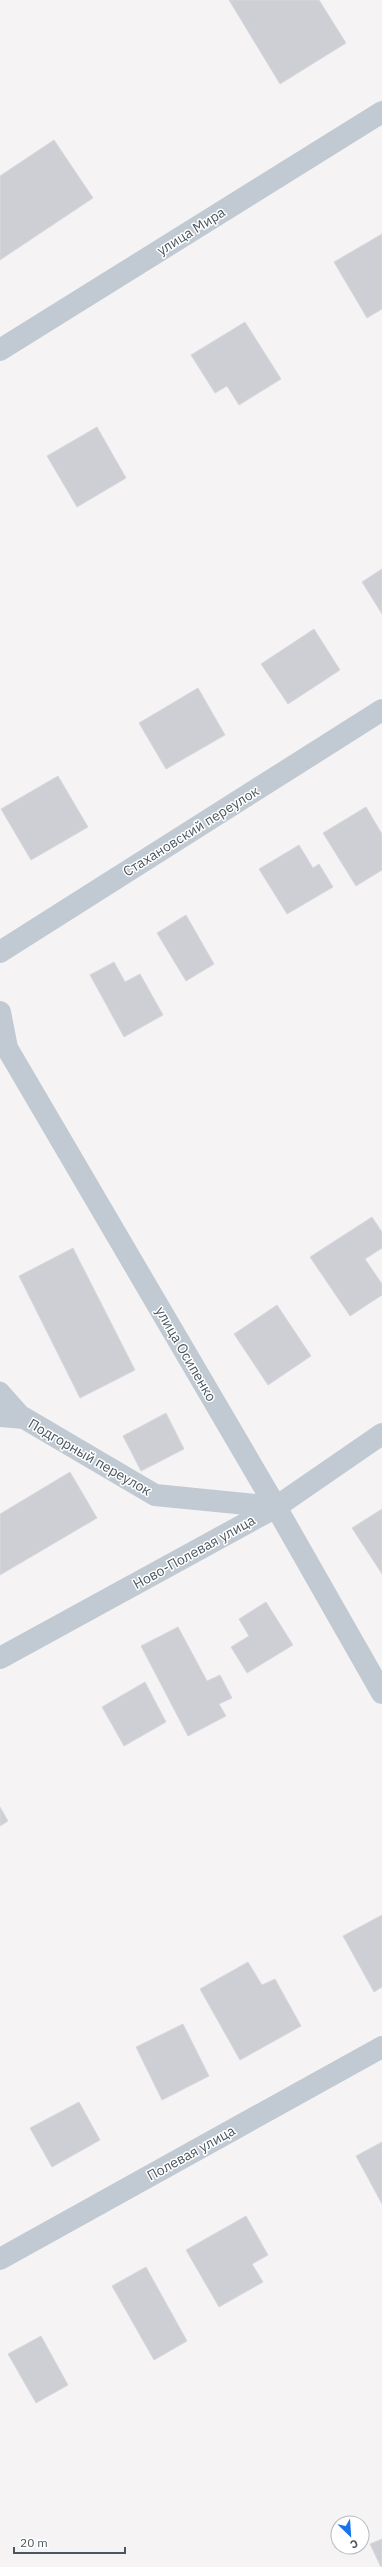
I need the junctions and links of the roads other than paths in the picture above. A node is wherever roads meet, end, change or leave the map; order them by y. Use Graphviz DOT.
graph roads {
  1 [pos="382,112"];
  2 [pos="0,350"];
  3 [pos="382,710"];
  4 [pos="0,952"];
  5 [pos="0,1012"];
  6 [pos="0,1391"];
  7 [pos="0,1416"];
  8 [pos="24,1418"];
  9 [pos="382,1434"];
  10 [pos="276,1507"];
  11 [pos="0,1658"];
  12 [pos="382,1693"];
  13 [pos="382,2047"];
  14 [pos="0,2259"];
  1 -- 2 [label="street, улица Мира"];
  3 -- 4 [label="street, Стахановский переулок"];
  5 -- 10 [label="street, улица Осипенко"];
  6 -- 8 [label="lane"];
  7 -- 8 [label="street, Подгорный переулок"];
  8 -- 10 [label="street, Подгорный переулок"];
  9 -- 10 [label="street, Ново-Полевая улица"];
  10 -- 11 [label="street, Ново-Полевая улица"];
  10 -- 12 [label="street, улица Осипенко"];
  13 -- 14 [label="street, Полевая улица"];
}
